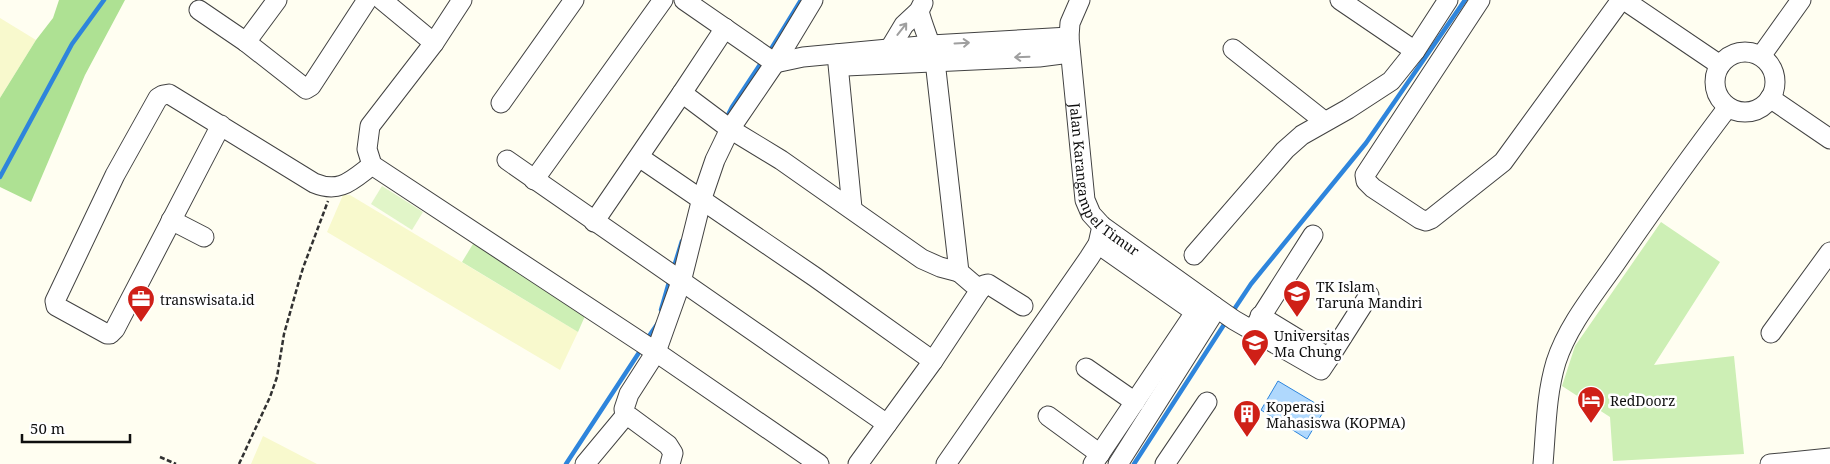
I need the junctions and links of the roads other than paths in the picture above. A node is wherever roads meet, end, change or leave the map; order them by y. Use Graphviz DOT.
graph roads {
  1 [pos="277,0"];
  2 [pos="366,0"];
  3 [pos="382,0"];
  4 [pos="462,0"];
  5 [pos="574,0"];
  6 [pos="663,0"];
  7 [pos="684,0"];
  8 [pos="813,0"];
  9 [pos="1080,0"];
  10 [pos="1340,0"];
  11 [pos="1448,0"];
  12 [pos="1480,0"];
  13 [pos="1622,0"];
  14 [pos="1802,0"];
  15 [pos="922,5"];
  16 [pos="199,10"];
  17 [pos="724,28"];
  18 [pos="1070,38"];
  19 [pos="246,42"];
  20 [pos="434,43"];
  21 [pos="1233,49"];
  22 [pos="889,50"];
  23 [pos="1415,52"];
  24 [pos="933,53"];
  25 [pos="1761,56"];
  26 [pos="837,60"];
  27 [pos="770,63"];
  28 [pos="1720,65"];
  29 [pos="682,94"];
  30 [pos="1770,98"];
  31 [pos="500,103"];
  32 [pos="1728,107"];
  33 [pos="1324,121"];
  34 [pos="221,125"];
  35 [pos="726,126"];
  36 [pos="1830,138"];
  37 [pos="640,157"];
  38 [pos="507,160"];
  39 [pos="372,165"];
  40 [pos="534,180"];
  41 [pos="697,195"];
  42 [pos="852,208"];
  43 [pos="171,220"];
  44 [pos="594,222"];
  45 [pos="1100,235"];
  46 [pos="1313,235"];
  47 [pos="204,238"];
  48 [pos="1830,252"];
  49 [pos="1194,255"];
  50 [pos="1824,271"];
  51 [pos="959,272"];
  52 [pos="674,277"];
  53 [pos="980,290"];
  54 [pos="1369,295"];
  55 [pos="1023,306"];
  56 [pos="1214,310"];
  57 [pos="1257,323"];
  58 [pos="1771,333"];
  59 [pos="647,346"];
  60 [pos="933,361"];
  61 [pos="1086,368"];
  62 [pos="1135,402"];
  63 [pos="1207,402"];
  64 [pos="624,416"];
  65 [pos="1048,416"];
  66 [pos="887,424"];
  67 [pos="1830,458"];
  68 [pos="1096,459"];
  69 [pos="585,464"];
  70 [pos="670,464"];
  71 [pos="819,464"];
  72 [pos="858,464"];
  73 [pos="946,464"];
  74 [pos="1118,464"];
  75 [pos="1165,464"];
  76 [pos="1543,464"];
  77 [pos="1770,464"];
  1 -- 19 [label="street"];
  2 -- 19 [label="street"];
  3 -- 20 [label="street"];
  4 -- 20 [label="street"];
  5 -- 31 [label="street"];
  6 -- 40 [label="street"];
  7 -- 17 [label="street"];
  8 -- 27 [label="street"];
  9 -- 18 [label="street"];
  10 -- 23 [label="street"];
  11 -- 23 [label="street"];
  12 -- 13 [label="street"];
  13 -- 28 [label="street"];
  14 -- 25 [label="street"];
  22 -- 15 [label="street, one-way"];
  15 -- 24 [label="street"];
  16 -- 19 [label="street"];
  17 -- 27 [label="street"];
  17 -- 29 [label="street"];
  18 -- 24 [label="street"];
  18 -- 45 [label="street, Jalan Karangampel Timur"];
  20 -- 39 [label="street"];
  21 -- 33 [label="street"];
  22 -- 24 [label="street"];
  22 -- 26 [label="street"];
  23 -- 33 [label="street"];
  24 -- 26 [label="street"];
  24 -- 51 [label="street"];
  25 -- 28 [label="street"];
  25 -- 30 [label="street"];
  26 -- 27 [label="street"];
  26 -- 42 [label="street"];
  27 -- 35 [label="street"];
  28 -- 32 [label="street"];
  29 -- 35 [label="street"];
  29 -- 37 [label="street"];
  30 -- 32 [label="street"];
  30 -- 36 [label="street"];
  32 -- 76 [label="street"];
  33 -- 49 [label="street"];
  34 -- 39 [label="street"];
  34 -- 43 [label="street"];
  34 -- 43 [label="street"];
  35 -- 41 [label="street"];
  35 -- 42 [label="street"];
  37 -- 41 [label="street"];
  37 -- 44 [label="street"];
  38 -- 40 [label="street"];
  39 -- 59 [label="street"];
  40 -- 44 [label="street"];
  41 -- 52 [label="street"];
  41 -- 60 [label="street"];
  42 -- 51 [label="street"];
  43 -- 47 [label="street"];
  44 -- 52 [label="street"];
  45 -- 56 [label="street, Jalan Karangampel Timur"];
  45 -- 73 [label="street"];
  46 -- 57 [label="street"];
  48 -- 50 [label="street"];
  50 -- 58 [label="street"];
  51 -- 53 [label="street"];
  52 -- 59 [label="street"];
  52 -- 66 [label="street"];
  53 -- 55 [label="street"];
  53 -- 60 [label="street"];
  54 -- 57 [label="street, Jalan Karangampel Timur"];
  56 -- 57 [label="street, Jalan Karangampel Timur"];
  56 -- 62 [label="street"];
  56 -- 74 [label="street"];
  59 -- 64 [label="street"];
  59 -- 71 [label="street"];
  60 -- 66 [label="street"];
  61 -- 62 [label="street"];
  62 -- 68 [label="street"];
  63 -- 75 [label="street"];
  64 -- 69 [label="street"];
  64 -- 70 [label="street"];
  65 -- 68 [label="street"];
  66 -- 72 [label="street"];
  67 -- 77 [label="street"];
}
